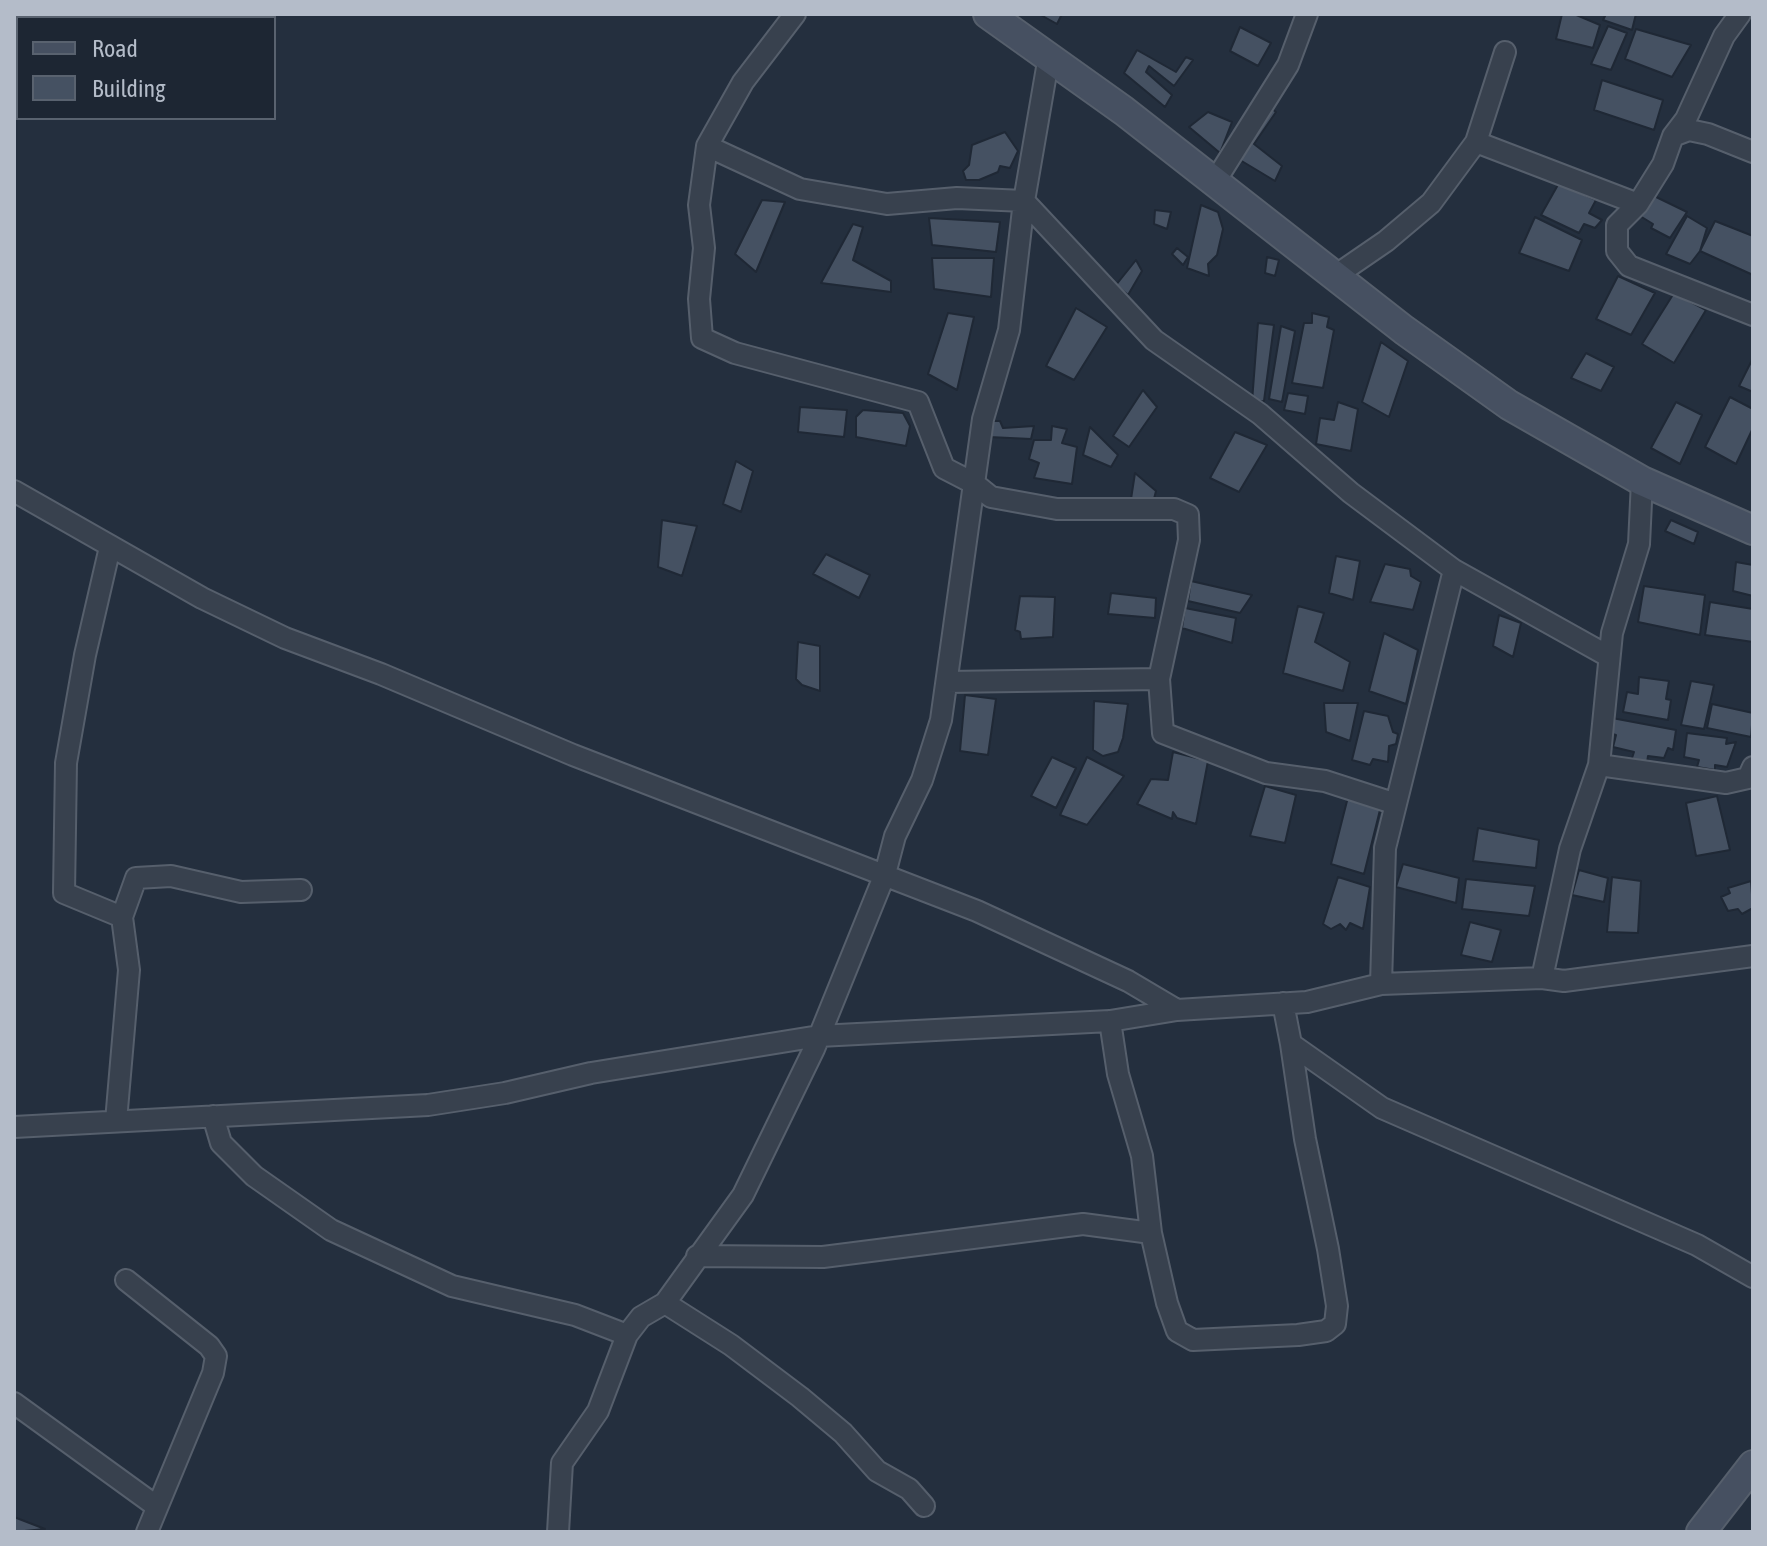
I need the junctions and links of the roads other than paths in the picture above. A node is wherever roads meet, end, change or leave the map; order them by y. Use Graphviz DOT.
graph roads {
  1 [pos="795,14"];
  2 [pos="988,14"];
  3 [pos="1307,14"];
  4 [pos="1740,14"];
  5 [pos="1505,52"];
  6 [pos="1049,56"];
  7 [pos="1673,136"];
  8 [pos="1476,142"];
  9 [pos="707,146"];
  10 [pos="1753,152"];
  11 [pos="1214,183"];
  12 [pos="1024,201"];
  13 [pos="1638,204"];
  14 [pos="1335,276"];
  15 [pos="1753,315"];
  16 [pos="1642,481"];
  17 [pos="975,484"];
  18 [pos="14,491"];
  19 [pos="1753,530"];
  20 [pos="110,547"];
  21 [pos="1454,570"];
  22 [pos="1608,656"];
  23 [pos="1159,679"];
  24 [pos="947,682"];
  25 [pos="1599,765"];
  26 [pos="1753,767"];
  27 [pos="1396,804"];
  28 [pos="885,874"];
  29 [pos="301,890"];
  30 [pos="122,917"];
  31 [pos="1753,956"];
  32 [pos="1542,978"];
  33 [pos="1381,984"];
  34 [pos="1283,1003"];
  35 [pos="1177,1010"];
  36 [pos="1110,1021"];
  37 [pos="819,1036"];
  38 [pos="1291,1044"];
  39 [pos="213,1116"];
  40 [pos="116,1121"];
  41 [pos="14,1127"];
  42 [pos="1151,1233"];
  43 [pos="697,1256"];
  44 [pos="1753,1277"];
  45 [pos="126,1280"];
  46 [pos="665,1303"];
  47 [pos="627,1335"];
  48 [pos="14,1403"];
  49 [pos="1753,1465"];
  50 [pos="156,1506"];
  51 [pos="924,1506"];
  52 [pos="147,1532"];
  53 [pos="558,1532"];
  54 [pos="1701,1532"];
  1 -- 9 [label="street"];
  2 -- 6 [label="main road"];
  3 -- 11 [label="street"];
  4 -- 7 [label="street"];
  5 -- 8 [label="street"];
  6 -- 11 [label="main road"];
  6 -- 12 [label="street"];
  7 -- 10 [label="street"];
  7 -- 13 [label="street"];
  8 -- 13 [label="street"];
  8 -- 14 [label="street"];
  9 -- 12 [label="street"];
  9 -- 17 [label="street"];
  11 -- 14 [label="main road"];
  12 -- 17 [label="street"];
  12 -- 21 [label="street"];
  13 -- 15 [label="street"];
  14 -- 16 [label="main road"];
  16 -- 19 [label="main road"];
  16 -- 22 [label="street"];
  17 -- 23 [label="street"];
  17 -- 24 [label="street"];
  18 -- 20 [label="street"];
  20 -- 28 [label="street"];
  20 -- 30 [label="street"];
  21 -- 22 [label="street"];
  21 -- 27 [label="street"];
  22 -- 25 [label="street"];
  23 -- 24 [label="street"];
  23 -- 27 [label="street"];
  24 -- 28 [label="street"];
  25 -- 26 [label="street"];
  25 -- 32 [label="street"];
  27 -- 33 [label="street"];
  28 -- 35 [label="street"];
  28 -- 37 [label="street"];
  29 -- 30 [label="street"];
  30 -- 40 [label="street"];
  31 -- 32 [label="street"];
  32 -- 33 [label="street"];
  33 -- 34 [label="street"];
  34 -- 35 [label="street"];
  34 -- 38 [label="street"];
  35 -- 36 [label="street"];
  36 -- 37 [label="street"];
  36 -- 42 [label="street"];
  37 -- 39 [label="street"];
  37 -- 43 [label="street"];
  38 -- 42 [label="street"];
  38 -- 44 [label="street"];
  39 -- 40 [label="street"];
  39 -- 47 [label="street"];
  40 -- 41 [label="street"];
  42 -- 43 [label="street"];
  43 -- 46 [label="street"];
  45 -- 50 [label="street"];
  46 -- 47 [label="street"];
  46 -- 51 [label="street"];
  47 -- 53 [label="street"];
  48 -- 50 [label="street"];
  49 -- 54 [label="main road"];
  50 -- 52 [label="street"];
}
